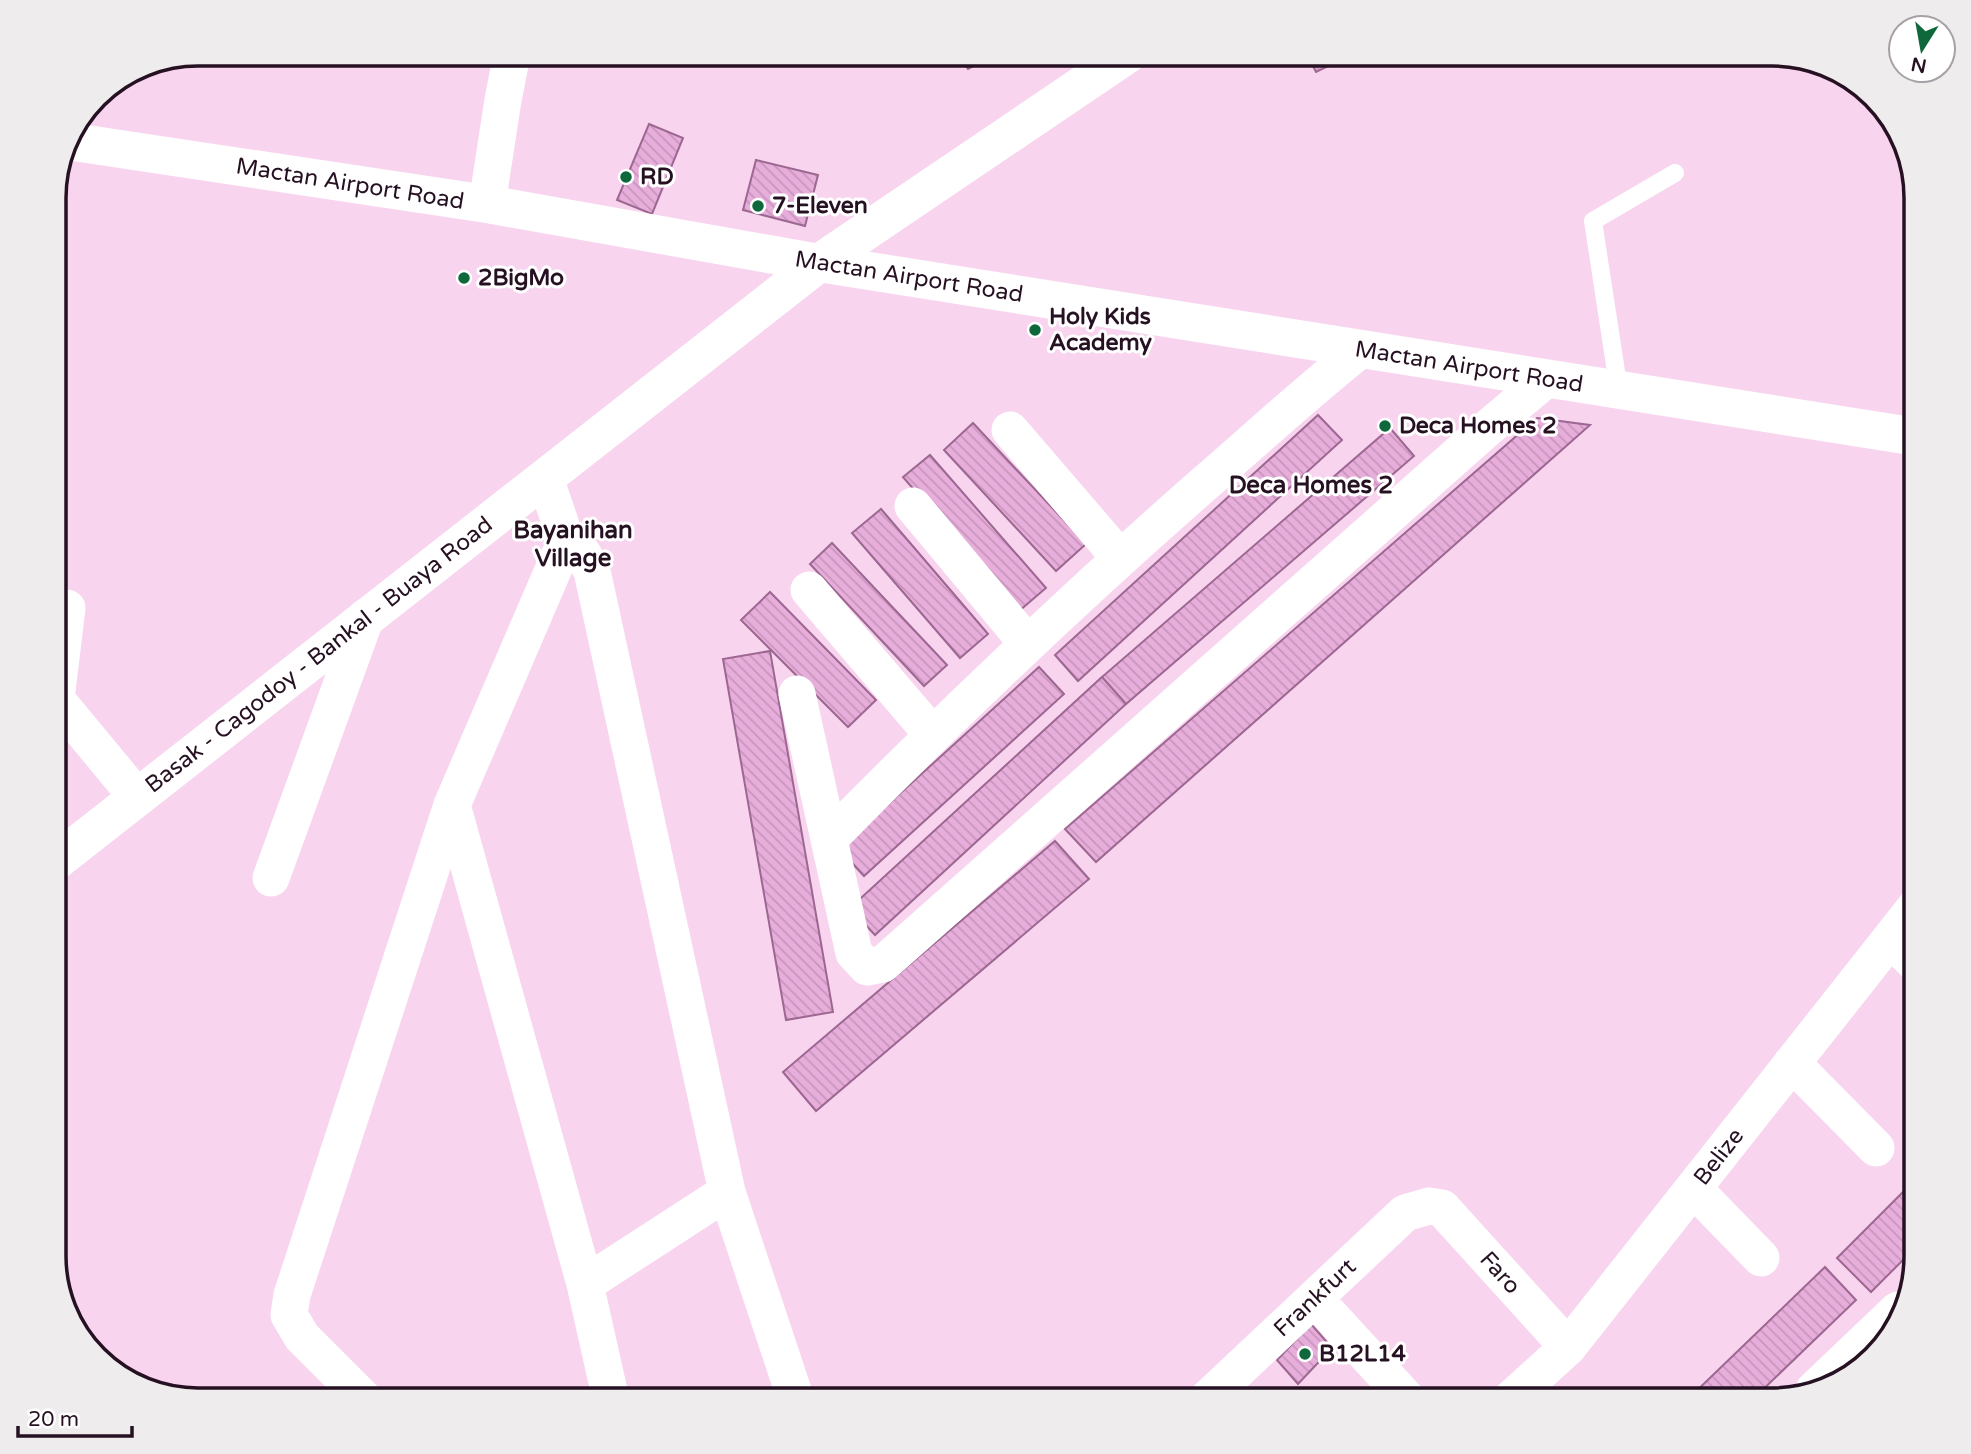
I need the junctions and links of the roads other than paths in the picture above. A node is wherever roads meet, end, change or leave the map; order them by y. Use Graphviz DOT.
graph roads {
  1 [pos="1110,66"];
  2 [pos="509,67"];
  3 [pos="79,143"];
  4 [pos="1675,173"];
  5 [pos="487,204"];
  6 [pos="819,263"];
  7 [pos="1361,349"];
  8 [pos="1545,380"];
  9 [pos="1619,391"];
  10 [pos="1010,430"];
  11 [pos="1904,436"];
  12 [pos="545,478"];
  13 [pos="913,506"];
  14 [pos="566,540"];
  15 [pos="1120,558"];
  16 [pos="809,590"];
  17 [pos="68,608"];
  18 [pos="67,615"];
  19 [pos="366,617"];
  20 [pos="1027,643"];
  21 [pos="797,694"];
  22 [pos="67,714"];
  23 [pos="932,734"];
  24 [pos="137,797"];
  25 [pos="452,805"];
  26 [pos="829,839"];
  27 [pos="67,852"];
  28 [pos="271,878"];
  29 [pos="1904,921"];
  30 [pos="1890,939"];
  31 [pos="1904,952"];
  32 [pos="1792,1063"];
  33 [pos="1877,1148"];
  34 [pos="1694,1189"];
  35 [pos="727,1192"];
  36 [pos="1429,1206"];
  37 [pos="1761,1258"];
  38 [pos="585,1284"];
  39 [pos="1315,1299"];
  40 [pos="1887,1320"];
  41 [pos="1568,1347"];
  42 [pos="1831,1374"];
  43 [pos="353,1388"];
  44 [pos="608,1388"];
  45 [pos="792,1388"];
  46 [pos="1219,1388"];
  47 [pos="1397,1388"];
  48 [pos="1523,1388"];
  1 -- 6 [label="main road, Basak - Cagodoy - Bankal - Buaya Road"];
  2 -- 5 [label="street"];
  3 -- 5 [label="main road, Mactan Airport Road"];
  4 -- 9 [label="lane"];
  5 -- 6 [label="main road, Mactan Airport Road"];
  6 -- 7 [label="main road, Mactan Airport Road"];
  6 -- 12 [label="main road, Basak - Cagodoy - Bankal - Buaya Road"];
  7 -- 8 [label="main road, Mactan Airport Road"];
  7 -- 15 [label="street"];
  8 -- 9 [label="main road, Mactan Airport Road"];
  8 -- 26 [label="street"];
  9 -- 11 [label="main road, Mactan Airport Road"];
  10 -- 15 [label="street"];
  12 -- 14 [label="street"];
  12 -- 19 [label="main road, Basak - Cagodoy - Bankal - Buaya Road"];
  13 -- 20 [label="street"];
  14 -- 25 [label="street"];
  14 -- 35 [label="street"];
  15 -- 20 [label="street"];
  16 -- 23 [label="street"];
  17 -- 18 [label="street"];
  19 -- 24 [label="main road, Basak - Cagodoy - Bankal - Buaya Road"];
  19 -- 28 [label="street"];
  20 -- 23 [label="street"];
  21 -- 26 [label="street"];
  22 -- 24 [label="street"];
  23 -- 26 [label="street"];
  24 -- 27 [label="main road, Basak - Cagodoy - Bankal - Buaya Road"];
  25 -- 38 [label="street"];
  25 -- 43 [label="street"];
  29 -- 30 [label="street, Belize"];
  30 -- 31 [label="street"];
  30 -- 32 [label="street, Belize"];
  32 -- 33 [label="street"];
  32 -- 34 [label="street, Belize"];
  34 -- 37 [label="street"];
  34 -- 41 [label="street, Belize"];
  35 -- 38 [label="street"];
  35 -- 45 [label="street"];
  36 -- 39 [label="street, Frankfurt"];
  36 -- 41 [label="street, Faro"];
  38 -- 44 [label="street"];
  39 -- 46 [label="street, Frankfurt"];
  39 -- 47 [label="street"];
  40 -- 42 [label="street"];
  41 -- 48 [label="street, Belize"];
}
